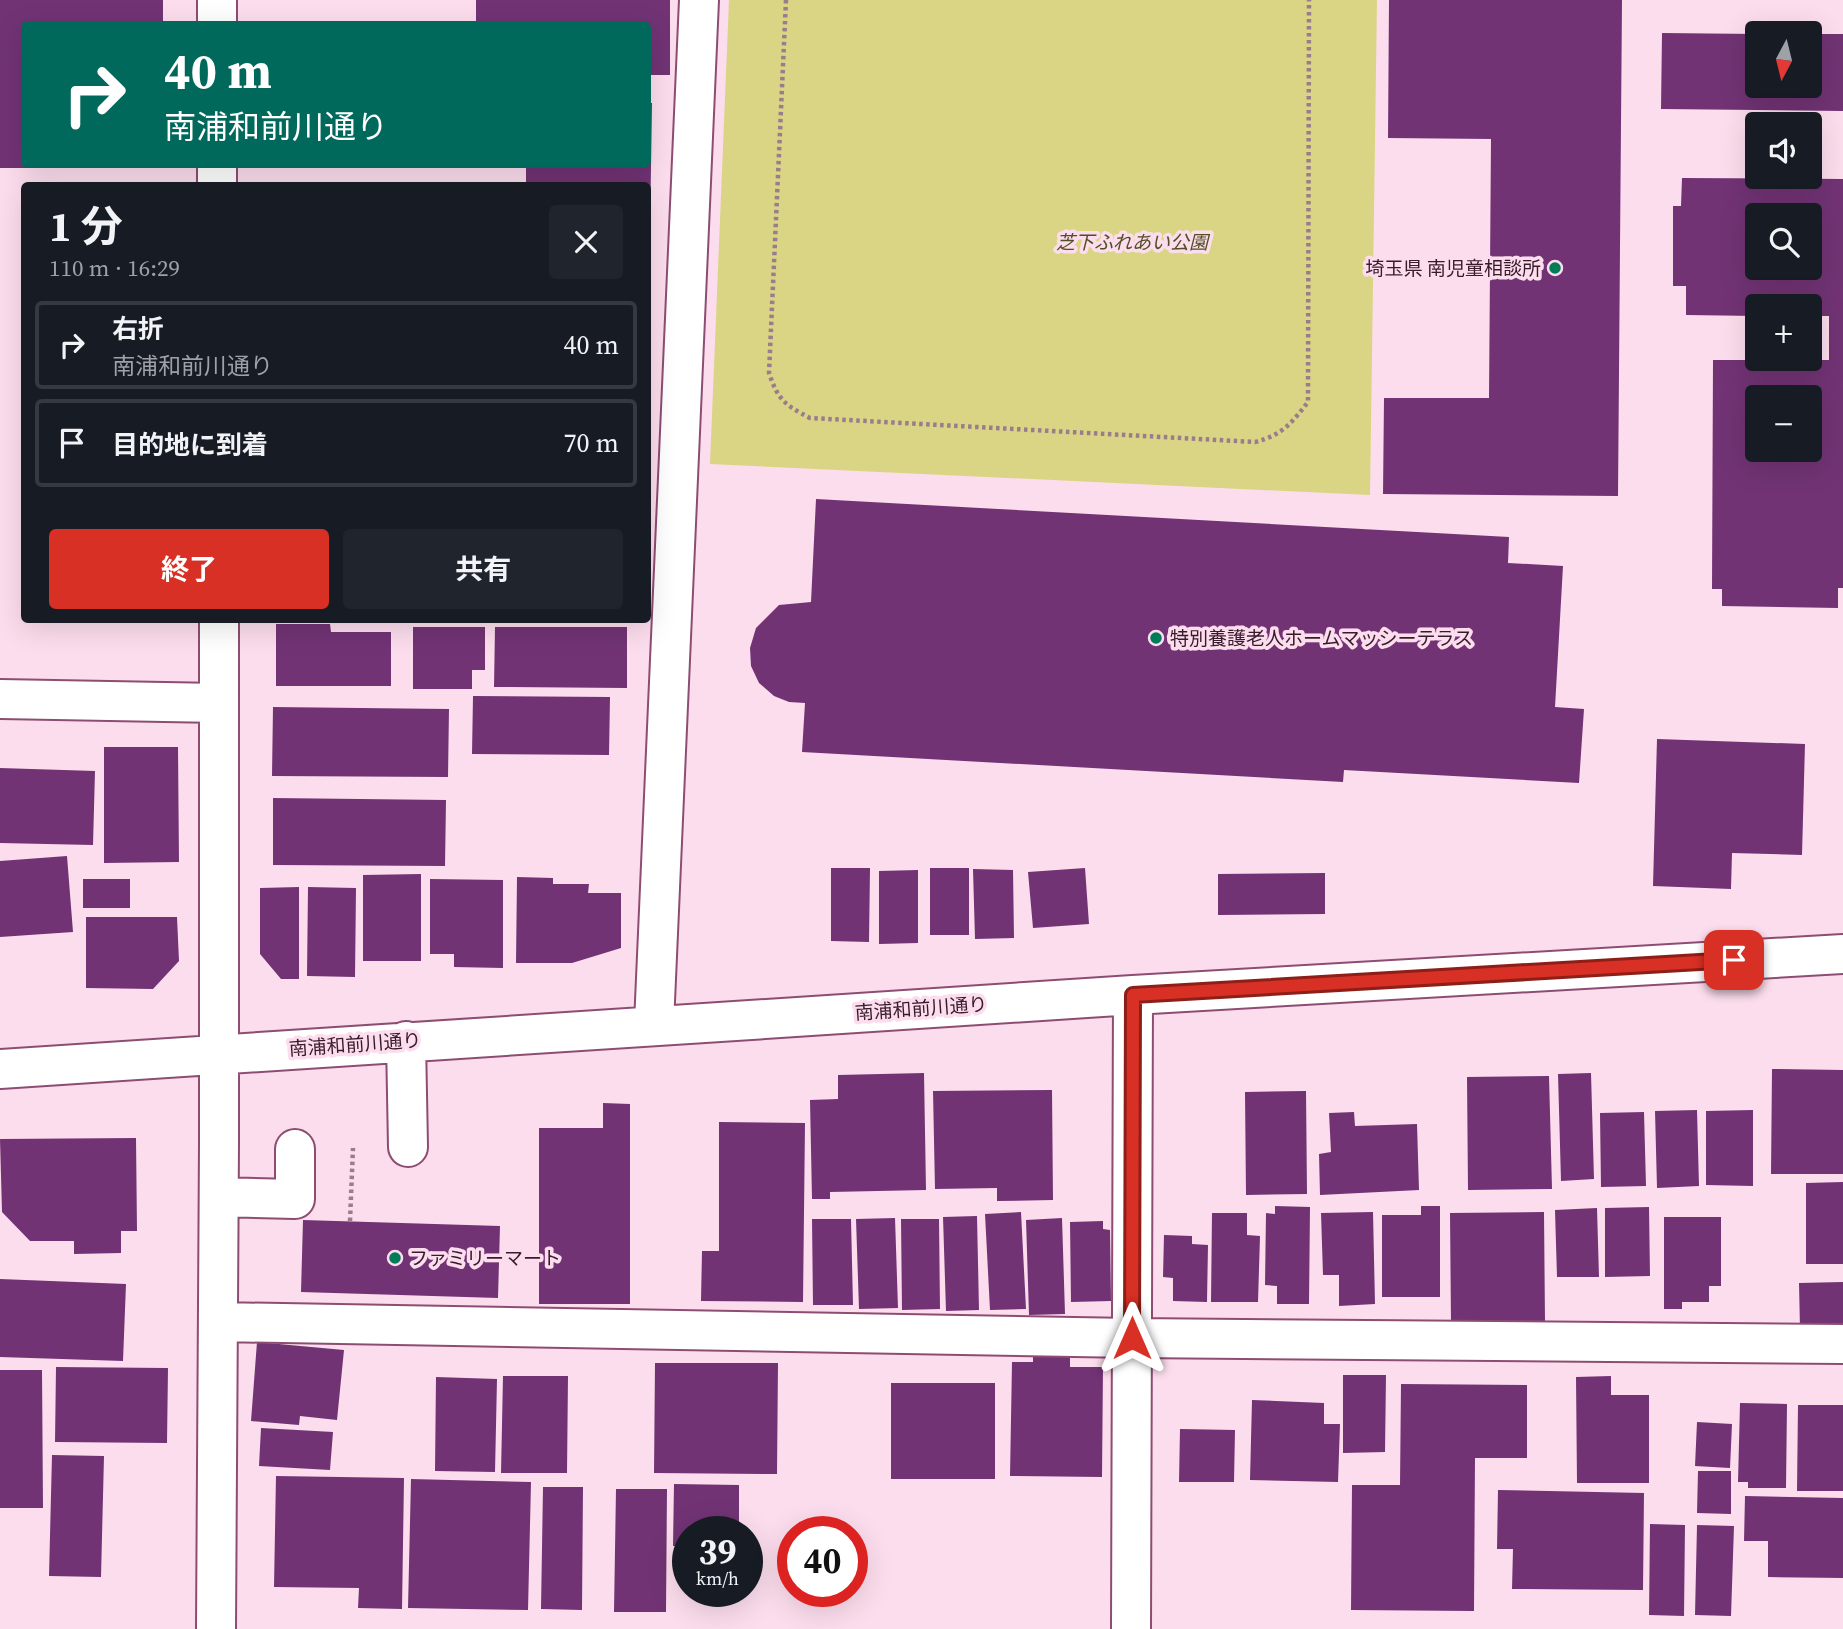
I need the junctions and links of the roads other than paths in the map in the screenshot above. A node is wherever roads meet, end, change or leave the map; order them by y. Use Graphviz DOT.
graph roads {
  1 [pos="217,0"];
  2 [pos="699,0"];
  3 [pos="217,21"];
  4 [pos="660,601"];
  5 [pos="219,623"];
  6 [pos="0,699"];
  7 [pos="219,703"];
  8 [pos="1843,954"];
  9 [pos="1133,995"];
  10 [pos="654,1024"];
  11 [pos="406,1041"];
  12 [pos="219,1053"];
  13 [pos="0,1069"];
  14 [pos="408,1147"];
  15 [pos="295,1149"];
  16 [pos="219,1197"];
  17 [pos="219,1322"];
  18 [pos="1132,1338"];
  19 [pos="1843,1345"];
  20 [pos="216,1629"];
  21 [pos="1131,1629"];
  1 -- 3 [label="street"];
  2 -- 4 [label="street"];
  4 -- 10 [label="street"];
  5 -- 7 [label="street"];
  6 -- 7 [label="street"];
  7 -- 12 [label="street"];
  8 -- 9 [label="street, 南浦和前川通り"];
  9 -- 10 [label="street, 南浦和前川通り"];
  9 -- 18 [label="street"];
  10 -- 11 [label="street, 南浦和前川通り"];
  11 -- 12 [label="street, 南浦和前川通り"];
  11 -- 14 [label="street"];
  12 -- 13 [label="street, 南浦和前川通り"];
  12 -- 16 [label="street"];
  15 -- 16 [label="street"];
  16 -- 17 [label="street"];
  17 -- 18 [label="street"];
  17 -- 20 [label="street"];
  18 -- 19 [label="street"];
  18 -- 21 [label="street"];
}
